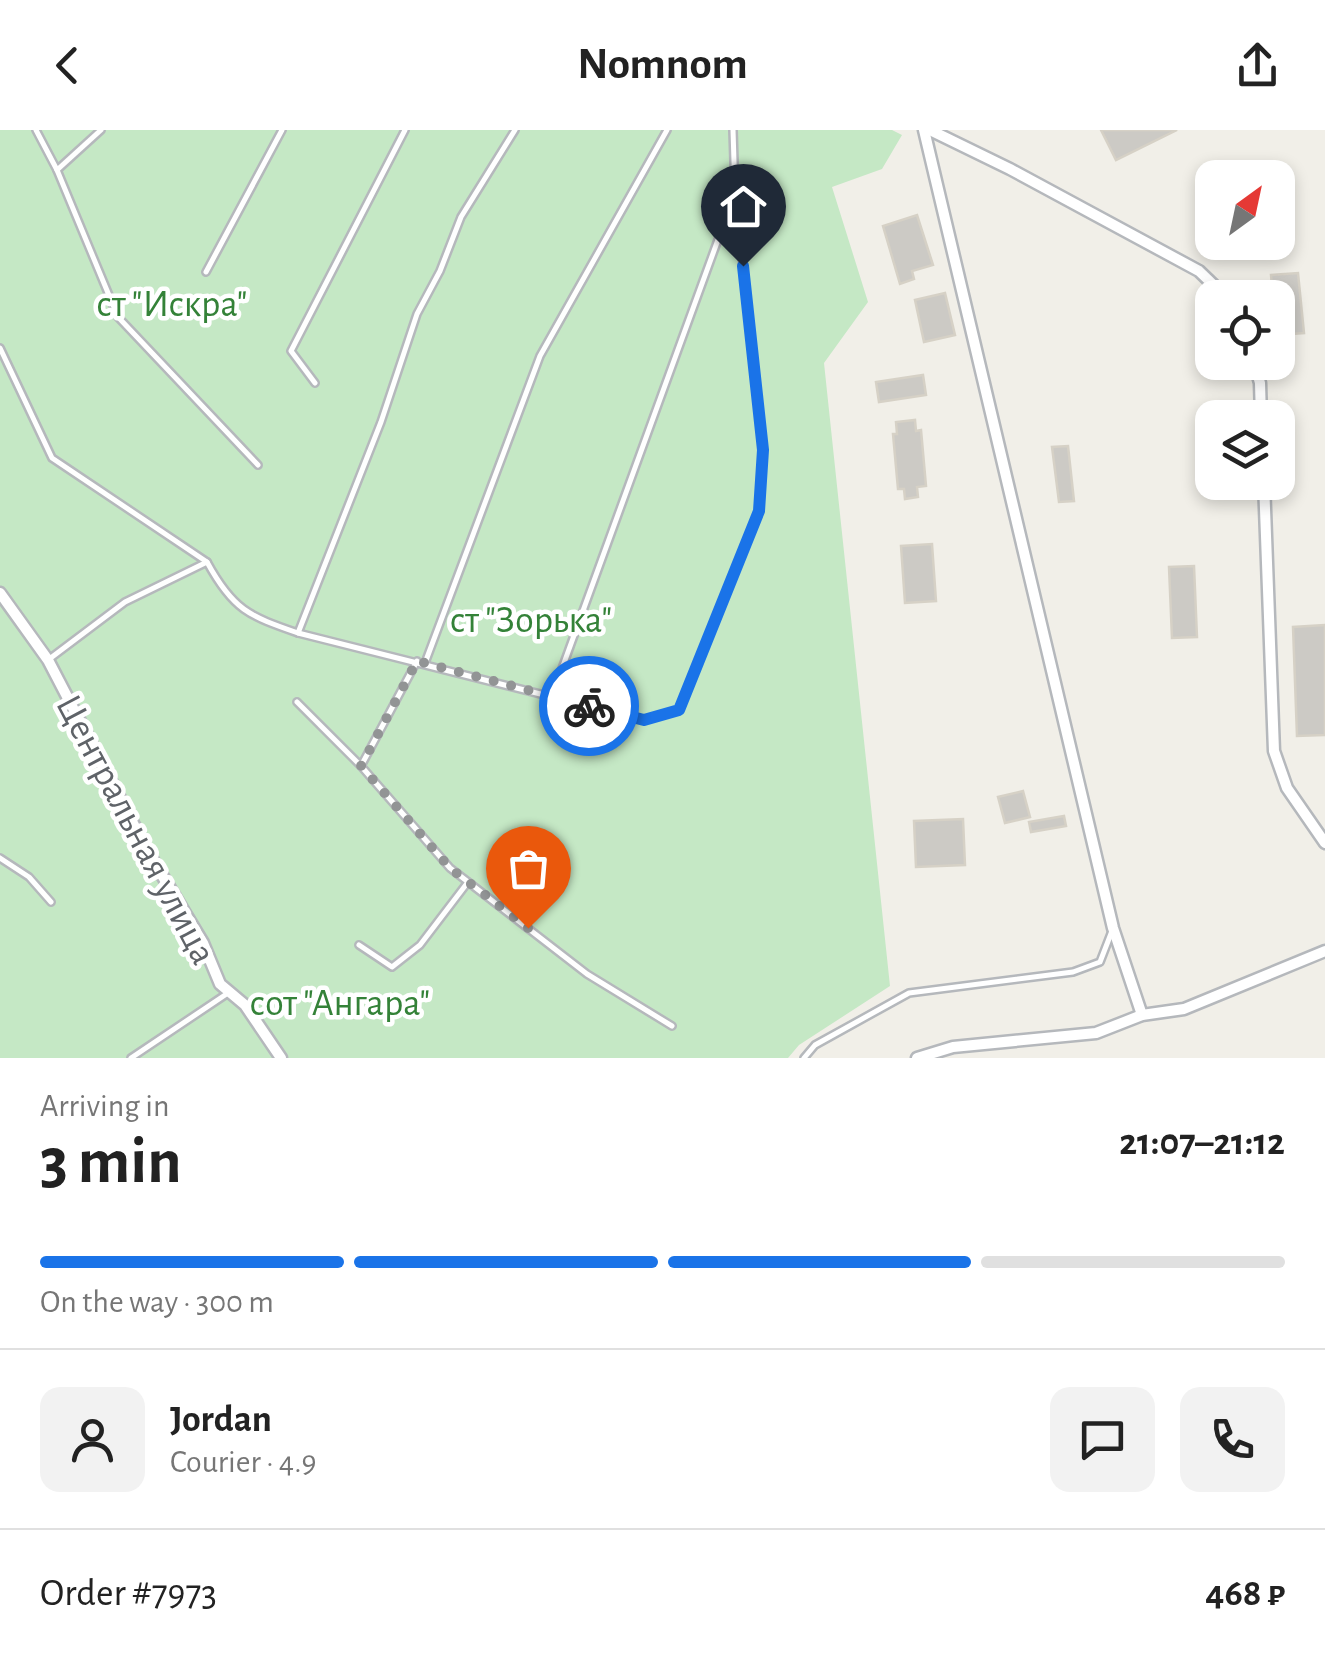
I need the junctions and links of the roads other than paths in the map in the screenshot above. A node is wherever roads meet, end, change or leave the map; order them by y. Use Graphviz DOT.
graph roads {
  1 [pos="36,130"];
  2 [pos="102,130"];
  3 [pos="282,130"];
  4 [pos="405,130"];
  5 [pos="515,130"];
  6 [pos="667,130"];
  7 [pos="733,130"];
  8 [pos="927,130"];
  9 [pos="57,170"];
  10 [pos="735,193"];
  11 [pos="206,272"];
  12 [pos="1208,280"];
  13 [pos="0,348"];
  14 [pos="315,384"];
  15 [pos="258,464"];
  16 [pos="1265,500"];
  17 [pos="207,562"];
  18 [pos="0,594"];
  19 [pos="298,633"];
  20 [pos="48,660"];
  21 [pos="421,662"];
  22 [pos="552,696"];
  23 [pos="296,702"];
  24 [pos="361,766"];
  25 [pos="1325,844"];
  26 [pos="0,858"];
  27 [pos="468,882"];
  28 [pos="52,902"];
  29 [pos="1113,928"];
  30 [pos="359,945"];
  31 [pos="1325,951"];
  32 [pos="230,992"];
  33 [pos="1142,1016"];
  34 [pos="672,1026"];
  35 [pos="131,1058"];
  36 [pos="280,1058"];
  37 [pos="804,1058"];
  38 [pos="917,1058"];
  1 -- 9 [label="lane"];
  2 -- 9 [label="lane"];
  3 -- 11 [label="lane"];
  4 -- 14 [label="lane"];
  5 -- 19 [label="lane"];
  6 -- 21 [label="lane"];
  7 -- 10 [label="lane"];
  8 -- 12 [label="street"];
  8 -- 29 [label="street"];
  9 -- 15 [label="lane"];
  10 -- 22 [label="lane"];
  10 -- 22 [label="lane"];
  13 -- 17 [label="lane"];
  16 -- 25 [label="street"];
  17 -- 19 [label="lane"];
  17 -- 20 [label="lane"];
  18 -- 20 [label="street, Центральная улица"];
  19 -- 21 [label="lane"];
  20 -- 32 [label="street, Центральная улица"];
  21 -- 22 [label="lane"];
  21 -- 24 [label="lane"];
  23 -- 24 [label="lane"];
  24 -- 27 [label="lane"];
  26 -- 28 [label="lane"];
  27 -- 30 [label="lane"];
  27 -- 34 [label="lane"];
  29 -- 33 [label="street"];
  29 -- 37 [label="lane"];
  31 -- 33 [label="street"];
  32 -- 35 [label="lane"];
  32 -- 36 [label="street, Центральная улица"];
  33 -- 38 [label="street"];
}
